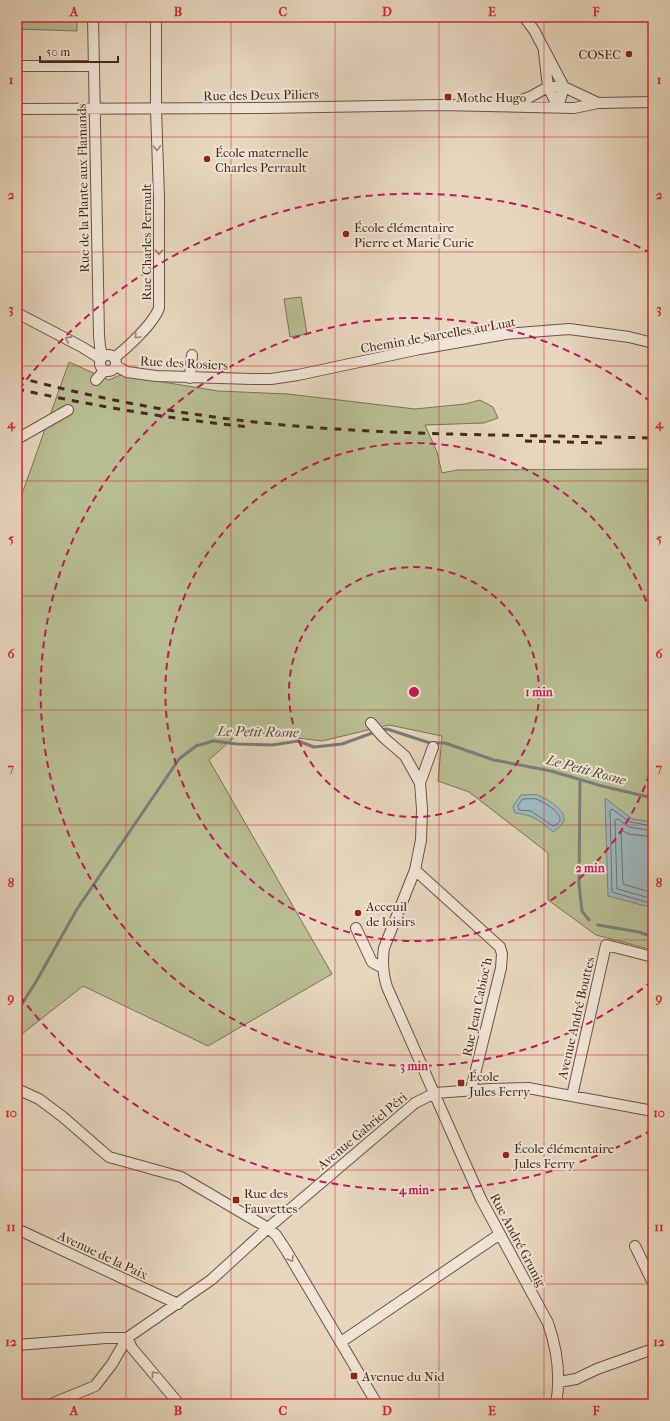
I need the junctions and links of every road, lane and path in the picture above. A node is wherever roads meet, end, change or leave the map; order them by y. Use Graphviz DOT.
graph roads {
  1 [pos="93,17"];
  2 [pos="156,17"];
  3 [pos="524,17"];
  4 [pos="544,48"];
  5 [pos="17,66"];
  6 [pos="94,66"];
  7 [pos="548,87"];
  8 [pos="564,87"];
  9 [pos="653,102"];
  10 [pos="598,103"];
  11 [pos="506,106"];
  12 [pos="558,107"];
  13 [pos="17,109"];
  14 [pos="94,109"];
  15 [pos="156,109"];
  16 [pos="17,313"];
  17 [pos="653,343"];
  18 [pos="192,355"];
  19 [pos="102,358"];
  20 [pos="115,362"];
  21 [pos="104,370"];
  22 [pos="190,378"];
  23 [pos="252,379"];
  24 [pos="96,380"];
  25 [pos="68,410"];
  26 [pos="17,439"];
  27 [pos="371,723"];
  28 [pos="433,747"];
  29 [pos="420,782"];
  30 [pos="415,870"];
  31 [pos="356,928"];
  32 [pos="653,957"];
  33 [pos="383,968"];
  34 [pos="17,1089"];
  35 [pos="471,1090"];
  36 [pos="435,1093"];
  37 [pos="572,1096"];
  38 [pos="653,1111"];
  39 [pos="268,1228"];
  40 [pos="17,1229"];
  41 [pos="500,1234"];
  42 [pos="635,1246"];
  43 [pos="653,1283"];
  44 [pos="178,1304"];
  45 [pos="127,1338"];
  46 [pos="341,1342"];
  47 [pos="17,1346"];
  48 [pos="653,1349"];
  49 [pos="559,1382"];
  50 [pos="51,1404"];
  51 [pos="179,1404"];
  52 [pos="377,1404"];
  53 [pos="556,1404"];
  1 -- 6 [label="street, Rue de la Plante aux Flamands"];
  2 -- 15 [label="street, Rue Charles Perrault"];
  3 -- 4 [label="street"];
  4 -- 7 [label="street"];
  4 -- 8 [label="street"];
  5 -- 6 [label="street"];
  6 -- 14 [label="street, Rue de la Plante aux Flamands"];
  7 -- 8 [label="street, Rue des Deux Piliers"];
  7 -- 11 [label="street, Rue des Deux Piliers"];
  7 -- 12 [label="street"];
  8 -- 10 [label="street, Rue des Deux Piliers"];
  8 -- 12 [label="street"];
  9 -- 10 [label="street, Rue des Deux Piliers"];
  10 -- 12 [label="street, Rue des Deux Piliers"];
  11 -- 12 [label="street, Rue des Deux Piliers"];
  11 -- 15 [label="street, Rue des Deux Piliers"];
  13 -- 14 [label="street, Rue des Deux Piliers"];
  14 -- 15 [label="street, Rue des Deux Piliers"];
  14 -- 19 [label="street, Rue de la Plante aux Flamands"];
  15 -- 20 [label="street, Rue Charles Perrault, one-way"];
  19 -- 16 [label="street, one-way"];
  17 -- 23 [label="street, Chemin de Sarcelles au Luat"];
  18 -- 22 [label="street"];
  19 -- 20 [label="street"];
  19 -- 21 [label="street"];
  20 -- 21 [label="street"];
  20 -- 22 [label="street, Rue des Rosiers"];
  21 -- 24 [label="street"];
  22 -- 23 [label="street, Rue des Rosiers"];
  25 -- 26 [label="street"];
  27 -- 29 [label="street"];
  28 -- 29 [label="street"];
  29 -- 30 [label="street, Rue André Grunig"];
  30 -- 33 [label="street, Rue André Grunig"];
  30 -- 35 [label="street, Rue Jean Cabioc'h"];
  31 -- 33 [label="street"];
  32 -- 37 [label="street, Avenue André Bouttes"];
  33 -- 36 [label="street, Rue André Grunig"];
  34 -- 39 [label="street"];
  35 -- 36 [label="street, Avenue Gabriel Péri"];
  35 -- 37 [label="street, Avenue Gabriel Péri"];
  36 -- 39 [label="street, Avenue Gabriel Péri"];
  36 -- 41 [label="street, Rue André Grunig"];
  37 -- 38 [label="street, Avenue Gabriel Péri"];
  39 -- 44 [label="street, Avenue Gabriel Péri"];
  39 -- 46 [label="street, one-way"];
  40 -- 44 [label="street, Avenue de la Paix"];
  41 -- 46 [label="street"];
  41 -- 49 [label="street, Rue André Grunig"];
  42 -- 43 [label="street"];
  44 -- 45 [label="street, Avenue Gabriel Péri"];
  45 -- 47 [label="street"];
  45 -- 50 [label="street"];
  51 -- 45 [label="street, one-way"];
  46 -- 52 [label="street"];
  48 -- 49 [label="street"];
  49 -- 53 [label="street, Rue André Grunig"];
}
